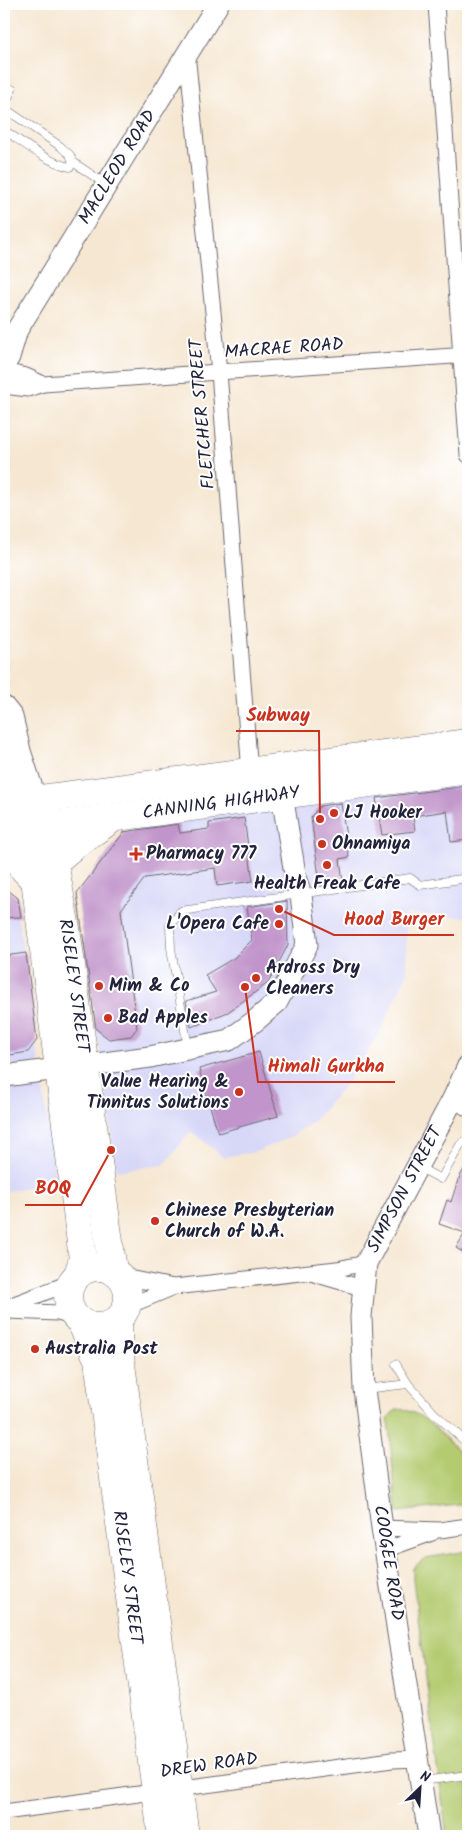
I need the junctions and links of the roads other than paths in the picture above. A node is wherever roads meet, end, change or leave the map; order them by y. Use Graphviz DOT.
graph roads {
  1 [pos="218,4"];
  2 [pos="436,4"];
  3 [pos="187,53"];
  4 [pos="12,89"];
  5 [pos="4,107"];
  6 [pos="4,130"];
  7 [pos="73,162"];
  8 [pos="106,185"];
  9 [pos="10,335"];
  10 [pos="465,355"];
  11 [pos="4,365"];
  12 [pos="4,372"];
  13 [pos="218,372"];
  14 [pos="43,384"];
  15 [pos="4,386"];
  16 [pos="468,455"];
  17 [pos="4,706"];
  18 [pos="4,740"];
  19 [pos="468,743"];
  20 [pos="468,770"];
  21 [pos="250,773"];
  22 [pos="282,795"];
  23 [pos="19,802"];
  24 [pos="114,818"];
  25 [pos="25,830"];
  26 [pos="4,848"];
  27 [pos="54,862"];
  28 [pos="468,878"];
  29 [pos="35,881"];
  30 [pos="301,895"];
  31 [pos="188,1050"];
  32 [pos="468,1066"];
  33 [pos="71,1067"];
  34 [pos="4,1076"];
  35 [pos="460,1104"];
  36 [pos="468,1139"];
  37 [pos="416,1167"];
  38 [pos="366,1263"];
  39 [pos="308,1272"];
  40 [pos="115,1274"];
  41 [pos="75,1279"];
  42 [pos="174,1287"];
  43 [pos="362,1288"];
  44 [pos="4,1309"];
  45 [pos="122,1314"];
  46 [pos="79,1320"];
  47 [pos="396,1364"];
  48 [pos="408,1384"];
  49 [pos="364,1389"];
  50 [pos="468,1444"];
  51 [pos="468,1526"];
  52 [pos="382,1528"];
  53 [pos="440,1530"];
  54 [pos="385,1550"];
  55 [pos="419,1759"];
  56 [pos="468,1775"];
  57 [pos="422,1781"];
  58 [pos="168,1790"];
  59 [pos="4,1812"];
  60 [pos="162,1836"];
  61 [pos="185,1836"];
  62 [pos="429,1836"];
  1 -- 3 [label="street, MACLEOD ROAD"];
  2 -- 10 [label="street"];
  3 -- 8 [label="street, MACLEOD ROAD"];
  3 -- 13 [label="street, FLETCHER STREET"];
  4 -- 5 [label="lane"];
  5 -- 7 [label="lane"];
  6 -- 7 [label="lane"];
  7 -- 8 [label="lane"];
  8 -- 9 [label="street, MACLEOD ROAD"];
  9 -- 11 [label="street, MACLEOD ROAD"];
  10 -- 13 [label="street, MACRAE ROAD"];
  10 -- 16 [label="street"];
  12 -- 14 [label="street, MACRAE ROAD"];
  13 -- 14 [label="street, MACRAE ROAD"];
  13 -- 21 [label="street, FLETCHER STREET"];
  14 -- 15 [label="street, MACRAE ROAD"];
  17 -- 23 [label="street, RISELEY STREET"];
  18 -- 23 [label="street, RISELEY STREET"];
  19 -- 21 [label="highway, CANNING HIGHWAY"];
  20 -- 22 [label="highway, CANNING HIGHWAY"];
  21 -- 23 [label="highway, CANNING HIGHWAY"];
  22 -- 24 [label="highway, CANNING HIGHWAY"];
  22 -- 30 [label="street"];
  23 -- 25 [label="highway, RISELEY STREET"];
  24 -- 25 [label="highway, CANNING HIGHWAY"];
  24 -- 27 [label="highway"];
  25 -- 27 [label="highway, RISELEY STREET"];
  25 -- 29 [label="highway, RISELEY STREET"];
  26 -- 29 [label="highway"];
  27 -- 33 [label="highway, RISELEY STREET"];
  28 -- 30 [label="lane"];
  29 -- 33 [label="highway, RISELEY STREET"];
  30 -- 31 [label="street"];
  30 -- 31 [label="lane"];
  31 -- 33 [label="street"];
  32 -- 35 [label="street, SIMPSON STREET"];
  33 -- 34 [label="street"];
  33 -- 40 [label="highway, RISELEY STREET"];
  33 -- 41 [label="highway, RISELEY STREET"];
  35 -- 37 [label="street, SIMPSON STREET"];
  36 -- 37 [label="lane"];
  37 -- 38 [label="street, SIMPSON STREET"];
  38 -- 39 [label="street"];
  38 -- 43 [label="street, SIMPSON STREET"];
  39 -- 42 [label="street"];
  39 -- 43 [label="street"];
  40 -- 41 [label="highway"];
  40 -- 42 [label="street"];
  40 -- 45 [label="highway, RISELEY STREET"];
  41 -- 44 [label="street"];
  41 -- 46 [label="highway, RISELEY STREET"];
  42 -- 45 [label="street"];
  43 -- 49 [label="street, COOGEE ROAD"];
  44 -- 46 [label="street"];
  45 -- 46 [label="highway"];
  45 -- 58 [label="highway, RISELEY STREET"];
  46 -- 58 [label="highway, RISELEY STREET"];
  47 -- 48 [label="lane"];
  48 -- 49 [label="lane"];
  48 -- 50 [label="lane"];
  49 -- 52 [label="street, COOGEE ROAD"];
  51 -- 53 [label="street"];
  52 -- 53 [label="street"];
  52 -- 54 [label="street, COOGEE ROAD"];
  53 -- 54 [label="street"];
  54 -- 55 [label="street, COOGEE ROAD"];
  55 -- 57 [label="street, COOGEE ROAD"];
  55 -- 58 [label="street, DREW ROAD"];
  56 -- 57 [label="lane"];
  57 -- 62 [label="street, COOGEE ROAD"];
  58 -- 59 [label="street, DREW ROAD"];
  58 -- 60 [label="highway, RISELEY STREET"];
  58 -- 61 [label="highway, RISELEY STREET"];
}
